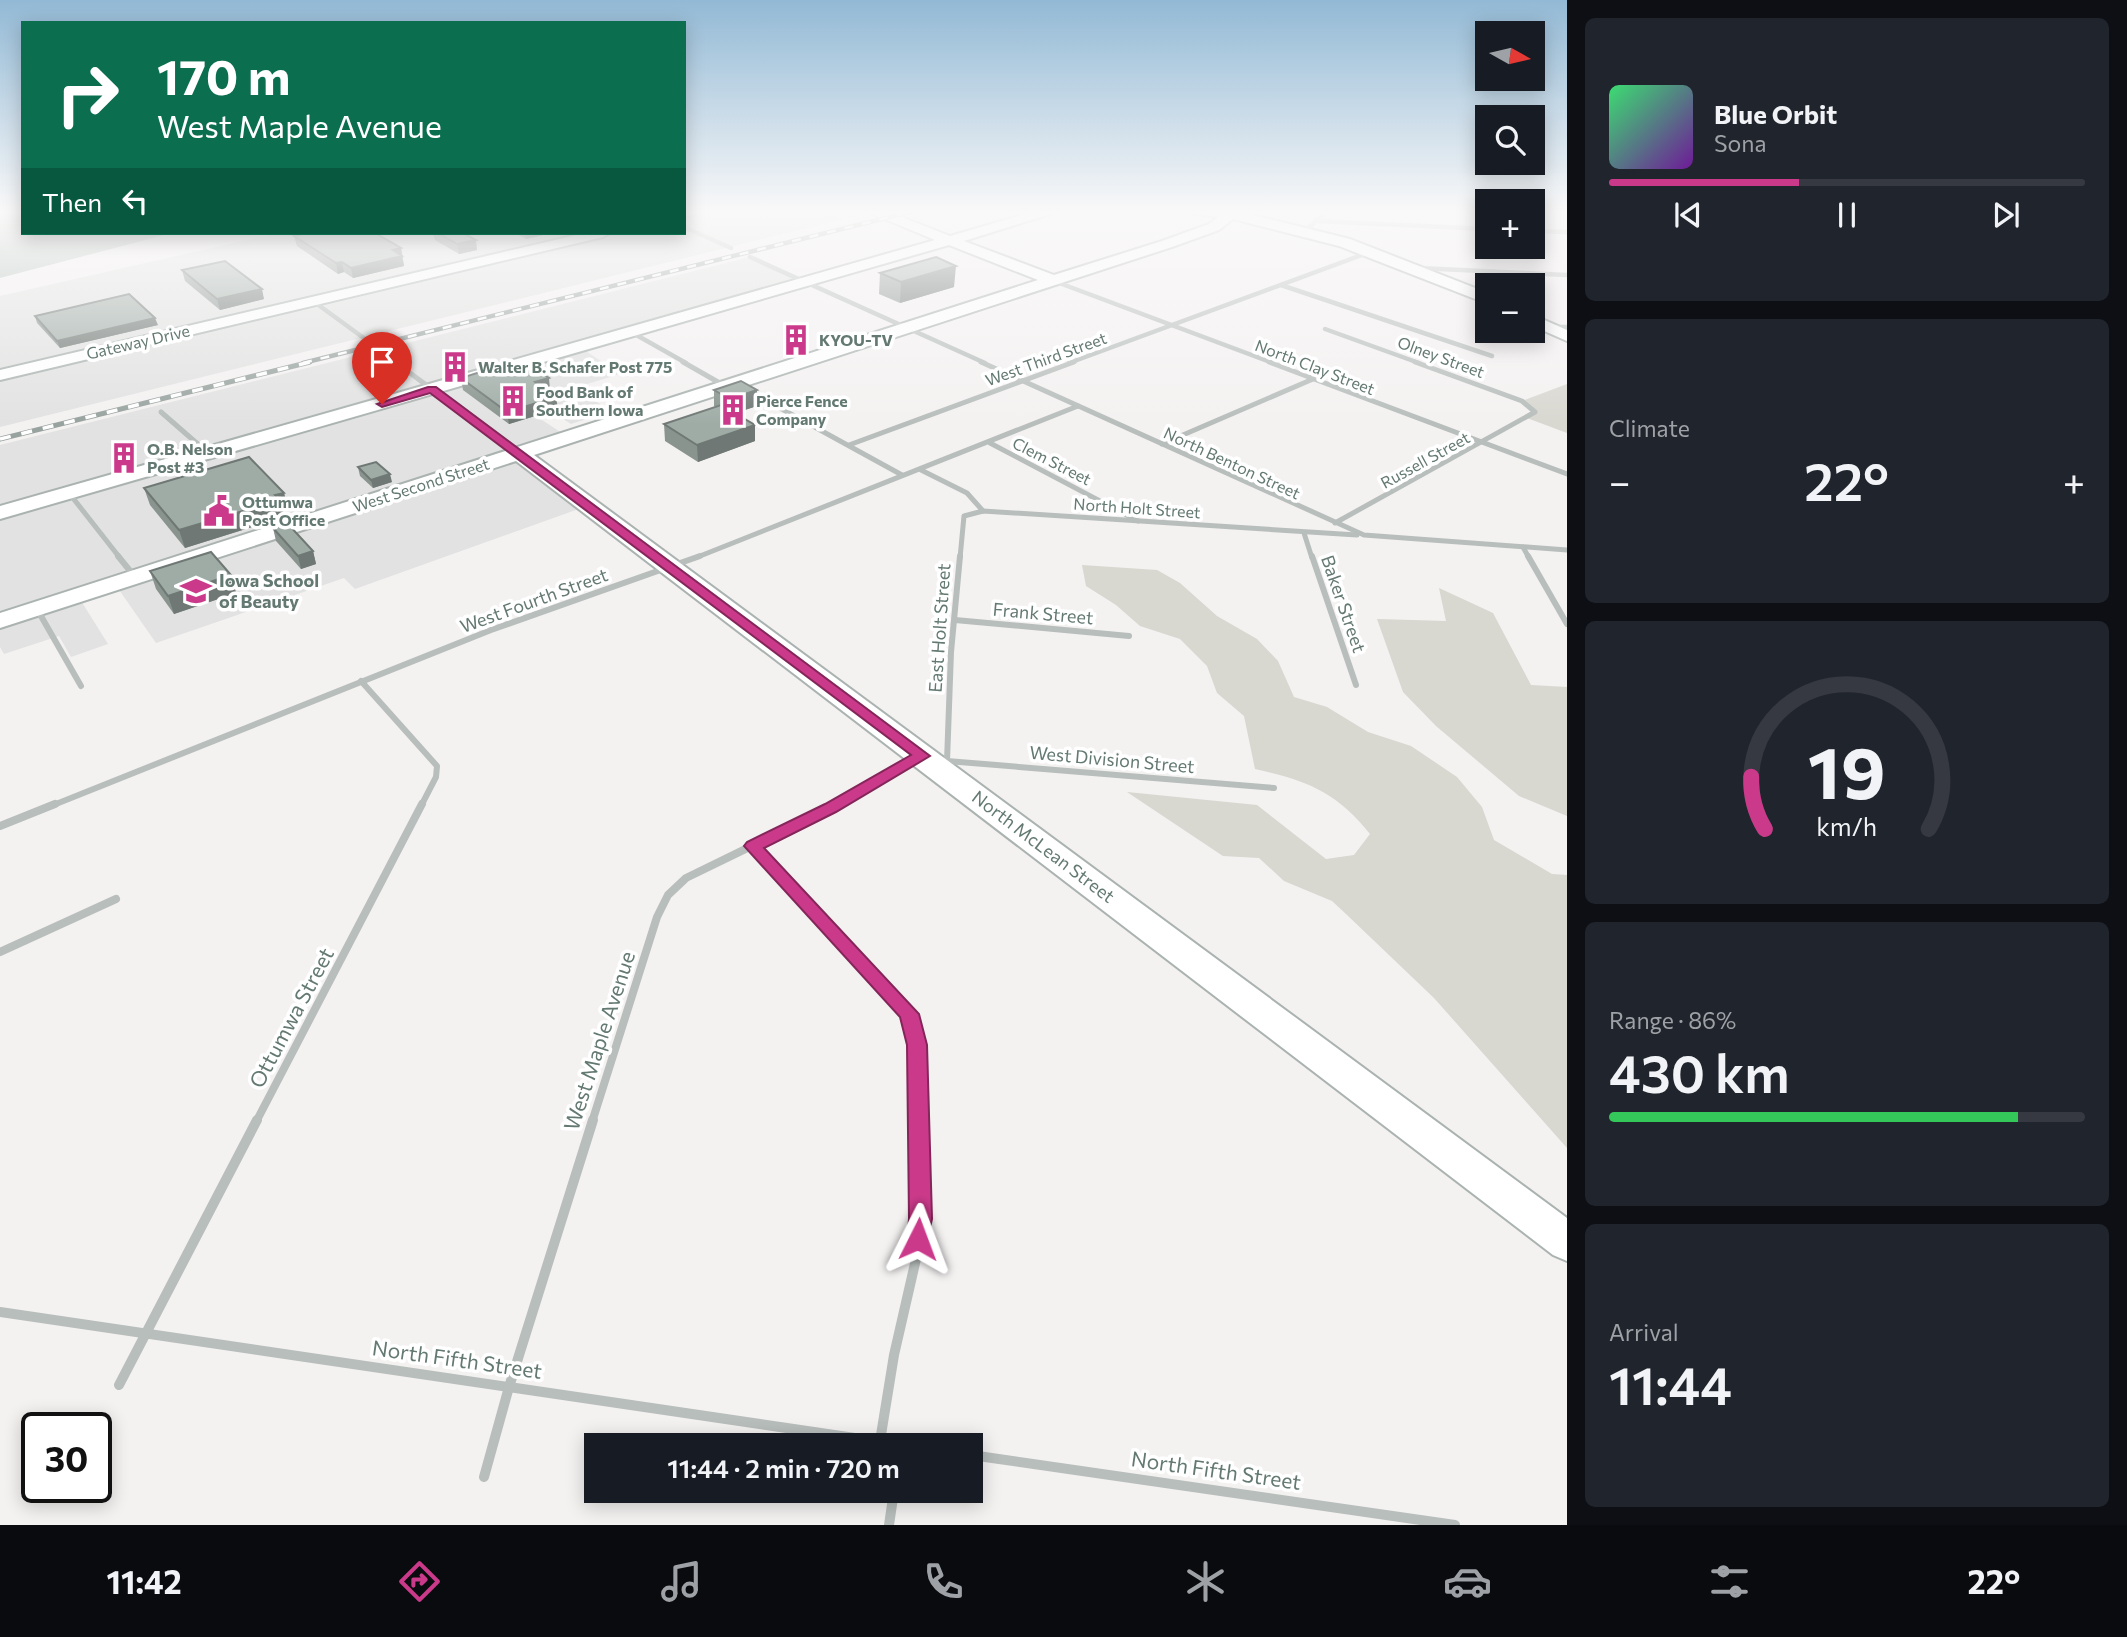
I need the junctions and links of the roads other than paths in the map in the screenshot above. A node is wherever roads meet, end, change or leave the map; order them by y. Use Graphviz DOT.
graph roads {
  1 [pos="398,281"];
  2 [pos="806,281"];
  3 [pos="1055,281"];
  4 [pos="1291,281"];
  5 [pos="1447,281"];
  6 [pos="803,282"];
  7 [pos="1281,285"];
  8 [pos="1475,293"];
  9 [pos="313,301"];
  10 [pos="1545,324"];
  11 [pos="1545,325"];
  12 [pos="1171,326"];
  13 [pos="1567,327"];
  14 [pos="904,328"];
  15 [pos="1325,329"];
  16 [pos="630,332"];
  17 [pos="1567,336"];
  18 [pos="1492,356"];
  19 [pos="0,374"];
  20 [pos="1313,379"];
  21 [pos="1024,380"];
  22 [pos="730,384"];
  23 [pos="432,389"];
  24 [pos="1078,406"];
  25 [pos="161,412"];
  26 [pos="1527,418"];
  27 [pos="990,443"];
  28 [pos="1482,443"];
  29 [pos="1162,444"];
  30 [pos="849,445"];
  31 [pos="208,453"];
  32 [pos="519,453"];
  33 [pos="921,470"];
  34 [pos="1567,474"];
  35 [pos="902,475"];
  36 [pos="69,493"];
  37 [pos="983,511"];
  38 [pos="0,513"];
  39 [pos="1139,522"];
  40 [pos="1335,523"];
  41 [pos="1304,533"];
  42 [pos="1364,535"];
  43 [pos="1522,547"];
  44 [pos="1567,550"];
  45 [pos="670,568"];
  46 [pos="135,577"];
  47 [pos="37,609"];
  48 [pos="955,620"];
  49 [pos="0,621"];
  50 [pos="1567,624"];
  51 [pos="1129,636"];
  52 [pos="361,681"];
  53 [pos="1356,685"];
  54 [pos="81,686"];
  55 [pos="936,761"];
  56 [pos="1274,788"];
  57 [pos="0,826"];
  58 [pos="753,846"];
  59 [pos="116,899"];
  60 [pos="0,951"];
  61 [pos="1567,1242"];
  62 [pos="0,1312"];
  63 [pos="145,1333"];
  64 [pos="119,1385"];
  65 [pos="509,1387"];
  66 [pos="825,1433"];
  67 [pos="881,1433"];
  68 [pos="983,1457"];
  69 [pos="484,1477"];
  70 [pos="892,1503"];
  71 [pos="889,1525"];
  72 [pos="1455,1525"];
  1 -- 9 [label="main road, Gateway Drive"];
  2 -- 6 [label="main road"];
  3 -- 12 [label="street, North Clay Street"];
  3 -- 14 [label="main road, West Second Street"];
  4 -- 7 [label="street, West Third Street"];
  5 -- 8 [label="main road"];
  6 -- 14 [label="street, North Benton Street"];
  6 -- 16 [label="main road"];
  7 -- 12 [label="street, West Third Street"];
  7 -- 18 [label="street"];
  9 -- 19 [label="main road, Gateway Drive"];
  9 -- 23 [label="street"];
  10 -- 13 [label="street"];
  11 -- 17 [label="main road"];
  12 -- 20 [label="street, North Clay Street"];
  12 -- 21 [label="street, West Third Street"];
  14 -- 21 [label="street, North Benton Street"];
  14 -- 22 [label="main road, West Second Street"];
  15 -- 26 [label="street, Olney Street"];
  16 -- 22 [label="street"];
  16 -- 23 [label="main road"];
  20 -- 28 [label="street, North Clay Street"];
  20 -- 29 [label="street"];
  21 -- 24 [label="street, North Benton Street"];
  21 -- 30 [label="street, West Third Street"];
  22 -- 30 [label="street"];
  22 -- 32 [label="main road, West Second Street"];
  23 -- 31 [label="main road"];
  23 -- 32 [label="street"];
  24 -- 27 [label="street, West Fourth Street"];
  24 -- 29 [label="street, North Benton Street"];
  25 -- 31 [label="street"];
  26 -- 28 [label="street, Russell Street"];
  27 -- 33 [label="street, West Fourth Street"];
  27 -- 39 [label="street, Clem Street"];
  28 -- 34 [label="street, North Clay Street"];
  28 -- 40 [label="street, Russell Street"];
  29 -- 40 [label="street, North Benton Street"];
  30 -- 35 [label="street"];
  31 -- 36 [label="main road"];
  32 -- 45 [label="main road, North McLean Street"];
  32 -- 46 [label="main road, West Second Street"];
  33 -- 35 [label="street, West Fourth Street"];
  33 -- 37 [label="street"];
  35 -- 45 [label="street, West Fourth Street"];
  36 -- 38 [label="main road"];
  36 -- 46 [label="street"];
  37 -- 39 [label="street, North Holt Street"];
  37 -- 48 [label="street, East Holt Street"];
  39 -- 41 [label="street, North Holt Street"];
  40 -- 42 [label="street, North Benton Street"];
  41 -- 42 [label="street, North Holt Street"];
  41 -- 53 [label="street, Baker Street"];
  42 -- 43 [label="street, North Benton Street"];
  43 -- 44 [label="street, North Benton Street"];
  43 -- 50 [label="street"];
  45 -- 52 [label="street, West Fourth Street"];
  45 -- 55 [label="main road, North McLean Street"];
  46 -- 47 [label="main road, West Second Street"];
  47 -- 49 [label="main road, West Second Street"];
  47 -- 54 [label="street"];
  48 -- 51 [label="street, Frank Street"];
  48 -- 55 [label="street, East Holt Street"];
  52 -- 57 [label="street, West Fourth Street"];
  52 -- 63 [label="street, Ottumwa Street"];
  55 -- 56 [label="street, West Division Street"];
  55 -- 58 [label="street, West Maple Avenue"];
  55 -- 61 [label="main road, North McLean Street"];
  58 -- 65 [label="street, West Maple Avenue"];
  58 -- 67 [label="street"];
  59 -- 60 [label="street"];
  62 -- 63 [label="street, North Fifth Street"];
  63 -- 64 [label="street, Ottumwa Street"];
  63 -- 65 [label="street, North Fifth Street"];
  65 -- 66 [label="street, North Fifth Street"];
  65 -- 69 [label="street, West Maple Avenue"];
  68 -- 72 [label="street, North Fifth Street"];
  70 -- 71 [label="street"];
}
